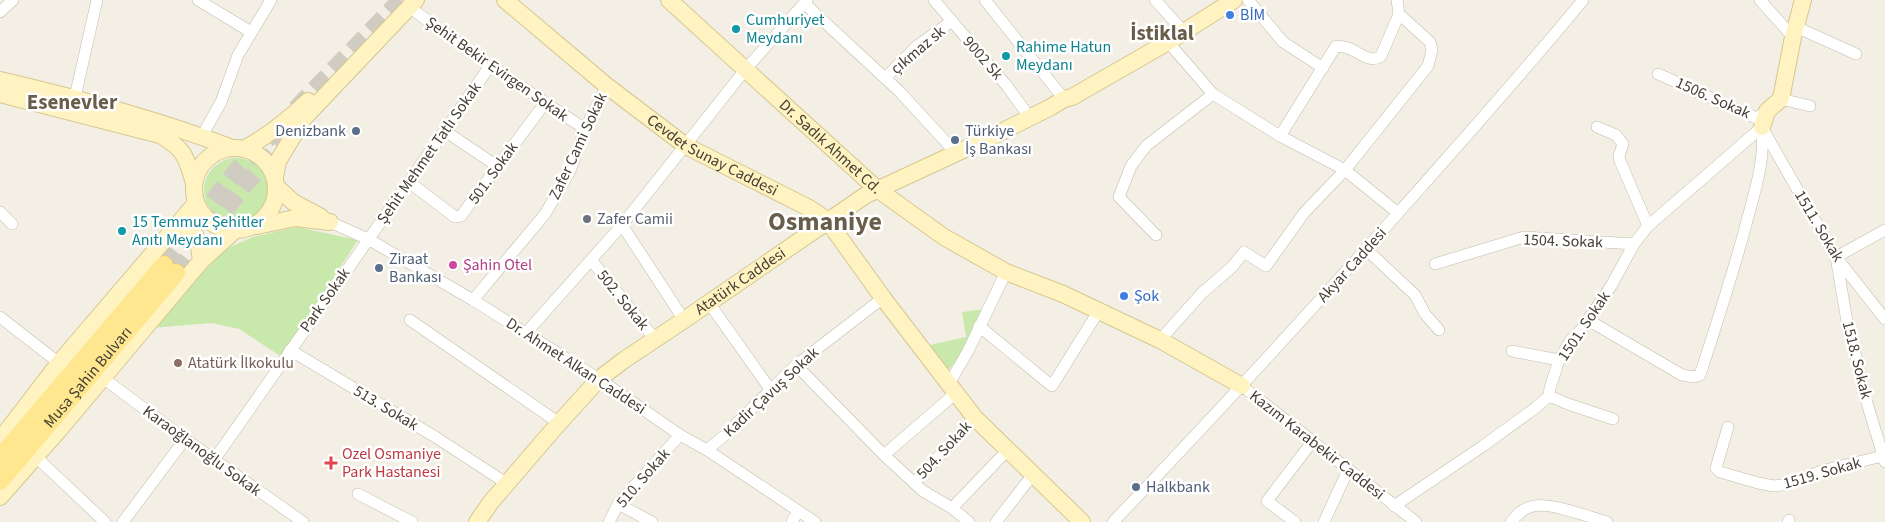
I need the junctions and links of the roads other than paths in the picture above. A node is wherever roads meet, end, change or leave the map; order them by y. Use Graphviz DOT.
graph roads {
  1 [pos="13,0"];
  2 [pos="97,0"];
  3 [pos="198,0"];
  4 [pos="271,0"];
  5 [pos="505,0"];
  6 [pos="669,0"];
  7 [pos="934,0"];
  8 [pos="985,0"];
  9 [pos="1155,0"];
  10 [pos="1234,0"];
  11 [pos="1248,0"];
  12 [pos="1397,0"];
  13 [pos="1583,0"];
  14 [pos="1760,0"];
  15 [pos="1804,0"];
  16 [pos="411,2"];
  17 [pos="806,2"];
  18 [pos="0,12"];
  19 [pos="1399,14"];
  20 [pos="952,21"];
  21 [pos="251,32"];
  22 [pos="1184,32"];
  23 [pos="1794,32"];
  24 [pos="1168,42"];
  25 [pos="1856,54"];
  26 [pos="490,66"];
  27 [pos="1323,68"];
  28 [pos="745,70"];
  29 [pos="1658,74"];
  30 [pos="885,78"];
  31 [pos="0,80"];
  32 [pos="607,86"];
  33 [pos="0,94"];
  34 [pos="1213,94"];
  35 [pos="75,97"];
  36 [pos="1064,99"];
  37 [pos="1781,99"];
  38 [pos="545,103"];
  39 [pos="1810,106"];
  40 [pos="1767,111"];
  41 [pos="1030,118"];
  42 [pos="1597,127"];
  43 [pos="1762,127"];
  44 [pos="274,130"];
  45 [pos="585,130"];
  46 [pos="446,131"];
  47 [pos="202,136"];
  48 [pos="1280,136"];
  49 [pos="292,140"];
  50 [pos="686,146"];
  51 [pos="238,148"];
  52 [pos="956,154"];
  53 [pos="497,166"];
  54 [pos="1345,170"];
  55 [pos="276,182"];
  56 [pos="409,182"];
  57 [pos="194,183"];
  58 [pos="877,189"];
  59 [pos="196,203"];
  60 [pos="0,212"];
  61 [pos="1398,213"];
  62 [pos="827,220"];
  63 [pos="330,222"];
  64 [pos="12,224"];
  65 [pos="622,225"];
  66 [pos="1648,226"];
  67 [pos="252,227"];
  68 [pos="234,230"];
  69 [pos="1885,230"];
  70 [pos="172,231"];
  71 [pos="1156,235"];
  72 [pos="368,239"];
  73 [pos="1634,244"];
  74 [pos="1367,250"];
  75 [pos="1836,257"];
  76 [pos="591,260"];
  77 [pos="201,261"];
  78 [pos="1435,264"];
  79 [pos="1006,272"];
  80 [pos="883,298"];
  81 [pos="473,300"];
  82 [pos="709,303"];
  83 [pos="1098,312"];
  84 [pos="0,317"];
  85 [pos="1885,318"];
  86 [pos="410,320"];
  87 [pos="684,320"];
  88 [pos="1588,320"];
  89 [pos="979,326"];
  90 [pos="1439,330"];
  91 [pos="526,333"];
  92 [pos="656,339"];
  93 [pos="1160,340"];
  94 [pos="290,350"];
  95 [pos="1512,351"];
  96 [pos="1559,360"];
  97 [pos="60,363"];
  98 [pos="796,365"];
  99 [pos="103,378"];
  100 [pos="599,379"];
  101 [pos="1242,386"];
  102 [pos="953,388"];
  103 [pos="770,389"];
  104 [pos="1549,396"];
  105 [pos="975,418"];
  106 [pos="1614,419"];
  107 [pos="559,422"];
  108 [pos="1728,427"];
  109 [pos="680,435"];
  110 [pos="185,439"];
  111 [pos="0,440"];
  112 [pos="1312,442"];
  113 [pos="707,450"];
  114 [pos="884,455"];
  115 [pos="35,456"];
  116 [pos="1001,457"];
  117 [pos="0,458"];
  118 [pos="1884,459"];
  119 [pos="214,460"];
  120 [pos="1348,470"];
  121 [pos="0,481"];
  122 [pos="1027,482"];
  123 [pos="506,483"];
  124 [pos="914,483"];
  125 [pos="358,494"];
  126 [pos="0,497"];
  127 [pos="618,504"];
  128 [pos="1394,506"];
  129 [pos="952,508"];
  130 [pos="798,511"];
  131 [pos="399,519"];
  132 [pos="1588,519"];
  133 [pos="105,522"];
  134 [pos="123,522"];
  135 [pos="303,522"];
  136 [pos="412,522"];
  137 [pos="477,522"];
  138 [pos="609,522"];
  139 [pos="652,522"];
  140 [pos="792,522"];
  141 [pos="815,522"];
  142 [pos="969,522"];
  143 [pos="996,522"];
  144 [pos="1069,522"];
  145 [pos="1082,522"];
  146 [pos="1114,522"];
  147 [pos="1295,522"];
  148 [pos="1324,522"];
  149 [pos="1416,522"];
  150 [pos="1511,522"];
  151 [pos="1607,522"];
  1 -- 18 [label="street"];
  2 -- 35 [label="street"];
  3 -- 21 [label="street"];
  4 -- 21 [label="street"];
  5 -- 32 [label="street, Cevdet Sunay Caddesi"];
  6 -- 28 [label="street, Dr. Sadık Ahmet Cd."];
  7 -- 20 [label="street, 9002 Sk"];
  8 -- 36 [label="street"];
  9 -- 22 [label="street"];
  10 -- 22 [label="street, Atatürk Caddesi"];
  11 -- 27 [label="street"];
  12 -- 19 [label="street"];
  13 -- 61 [label="street, Akyar Caddesi"];
  14 -- 23 [label="street"];
  15 -- 23 [label="street"];
  16 -- 26 [label="street, Şehit Bekir Evirgen Sokak"];
  16 -- 44 [label="street"];
  16 -- 49 [label="street"];
  17 -- 28 [label="street"];
  17 -- 30 [label="street"];
  19 -- 27 [label="street"];
  19 -- 54 [label="street"];
  20 -- 30 [label="street, çıkmaz sk"];
  20 -- 41 [label="street, 9002 Sk"];
  21 -- 47 [label="street"];
  22 -- 24 [label="street, Atatürk Caddesi"];
  23 -- 25 [label="street"];
  23 -- 37 [label="street"];
  24 -- 34 [label="street"];
  24 -- 36 [label="street, Atatürk Caddesi"];
  26 -- 38 [label="street, Şehit Bekir Evirgen Sokak"];
  26 -- 46 [label="street, Şehit Mehmet Tatlı Sokak"];
  27 -- 48 [label="street"];
  28 -- 50 [label="street"];
  28 -- 58 [label="street, Dr. Sadık Ahmet Cd."];
  29 -- 40 [label="street, 1506. Sokak"];
  30 -- 52 [label="street"];
  31 -- 35 [label="street"];
  32 -- 45 [label="street, Zafer Cami Sokak"];
  32 -- 50 [label="street, Cevdet Sunay Caddesi"];
  33 -- 57 [label="street"];
  34 -- 48 [label="street"];
  34 -- 71 [label="street"];
  35 -- 47 [label="street"];
  36 -- 41 [label="street, Atatürk Caddesi"];
  37 -- 39 [label="street"];
  37 -- 40 [label="street"];
  38 -- 45 [label="street, Şehit Bekir Evirgen Sokak"];
  38 -- 53 [label="street, 501. Sokak"];
  40 -- 43 [label="street"];
  41 -- 52 [label="street, Atatürk Caddesi"];
  42 -- 66 [label="street"];
  43 -- 66 [label="street, 1501. Sokak"];
  43 -- 75 [label="street, 1511. Sokak"];
  43 -- 88 [label="street"];
  44 -- 49 [label="street"];
  44 -- 51 [label="street"];
  45 -- 81 [label="street, Zafer Cami Sokak"];
  46 -- 53 [label="street"];
  46 -- 56 [label="street, Şehit Mehmet Tatlı Sokak"];
  47 -- 51 [label="street"];
  48 -- 54 [label="street"];
  49 -- 55 [label="street"];
  50 -- 62 [label="street, Cevdet Sunay Caddesi"];
  50 -- 65 [label="street"];
  51 -- 55 [label="street"];
  51 -- 57 [label="street"];
  52 -- 58 [label="street, Atatürk Caddesi"];
  53 -- 56 [label="street, 501. Sokak"];
  54 -- 61 [label="street"];
  54 -- 93 [label="street"];
  55 -- 63 [label="street"];
  55 -- 67 [label="street"];
  56 -- 72 [label="street, Şehit Mehmet Tatlı Sokak"];
  57 -- 59 [label="street"];
  58 -- 62 [label="street, Atatürk Caddesi"];
  58 -- 79 [label="street, Dr. Sadık Ahmet Cd."];
  59 -- 68 [label="street"];
  59 -- 70 [label="street"];
  60 -- 64 [label="street"];
  61 -- 74 [label="street, Akyar Caddesi"];
  62 -- 80 [label="street, Cevdet Sunay Caddesi"];
  62 -- 82 [label="street, Atatürk Caddesi"];
  63 -- 67 [label="street"];
  63 -- 72 [label="street, Dr. Ahmet Alkan Caddesi"];
  65 -- 76 [label="street"];
  65 -- 87 [label="street"];
  66 -- 73 [label="street, 1501. Sokak"];
  67 -- 68 [label="street"];
  68 -- 77 [label="street"];
  69 -- 75 [label="street"];
  70 -- 77 [label="street"];
  70 -- 97 [label="street"];
  72 -- 81 [label="street, Dr. Ahmet Alkan Caddesi"];
  72 -- 94 [label="street, Park Sokak"];
  73 -- 78 [label="street, 1504. Sokak"];
  73 -- 88 [label="street, 1501. Sokak"];
  74 -- 90 [label="street"];
  74 -- 101 [label="street, Akyar Caddesi"];
  75 -- 85 [label="street, 1511. Sokak"];
  75 -- 118 [label="street, 1518. Sokak"];
  76 -- 91 [label="street"];
  76 -- 92 [label="street, 502. Sokak"];
  77 -- 99 [label="street"];
  79 -- 83 [label="street, Dr. Sadık Ahmet Cd."];
  79 -- 89 [label="street"];
  80 -- 98 [label="street, Kadir Çavuş Sokak"];
  80 -- 102 [label="street, Cevdet Sunay Caddesi"];
  81 -- 91 [label="street, Dr. Ahmet Alkan Caddesi"];
  82 -- 87 [label="street, Atatürk Caddesi"];
  82 -- 103 [label="street"];
  83 -- 89 [label="street"];
  83 -- 93 [label="street, Dr. Sadık Ahmet Cd."];
  84 -- 97 [label="street"];
  86 -- 107 [label="street"];
  87 -- 92 [label="street, Atatürk Caddesi"];
  88 -- 96 [label="street, 1501. Sokak"];
  89 -- 102 [label="street"];
  91 -- 100 [label="street, Dr. Ahmet Alkan Caddesi"];
  92 -- 100 [label="street, Atatürk Caddesi"];
  93 -- 101 [label="street, Dr. Sadık Ahmet Cd."];
  94 -- 119 [label="street, Park Sokak"];
  94 -- 123 [label="street, 513. Sokak"];
  95 -- 96 [label="street"];
  96 -- 104 [label="street, 1501. Sokak"];
  97 -- 111 [label="street"];
  98 -- 103 [label="street, Kadir Çavuş Sokak"];
  98 -- 114 [label="street"];
  99 -- 110 [label="street, Karaoğlanoğlu Sokak"];
  99 -- 115 [label="street"];
  100 -- 107 [label="street, Atatürk Caddesi"];
  100 -- 109 [label="street, Dr. Ahmet Alkan Caddesi"];
  101 -- 112 [label="street, Kazım Karabekir Caddesi"];
  101 -- 146 [label="street, Akyar Caddesi"];
  102 -- 105 [label="street, Cevdet Sunay Caddesi"];
  102 -- 114 [label="street"];
  103 -- 113 [label="street, Kadir Çavuş Sokak"];
  104 -- 106 [label="street"];
  104 -- 128 [label="street"];
  105 -- 116 [label="street"];
  105 -- 124 [label="street, 504. Sokak"];
  105 -- 145 [label="street"];
  107 -- 123 [label="street, Atatürk Caddesi"];
  108 -- 118 [label="street, 1519. Sokak"];
  109 -- 113 [label="street, Dr. Ahmet Alkan Caddesi"];
  109 -- 127 [label="street, 510. Sokak"];
  110 -- 119 [label="street, Karaoğlanoğlu Sokak"];
  110 -- 134 [label="street"];
  112 -- 120 [label="street, Kazım Karabekir Caddesi"];
  112 -- 147 [label="street"];
  113 -- 130 [label="street, Dr. Ahmet Alkan Caddesi"];
  114 -- 124 [label="street"];
  115 -- 126 [label="street"];
  115 -- 133 [label="street"];
  116 -- 122 [label="street"];
  116 -- 129 [label="street"];
  117 -- 121 [label="main road, Musa Şahin Bulvarı"];
  119 -- 135 [label="street, Karaoğlanoğlu Sokak"];
  120 -- 128 [label="street, Kazım Karabekir Caddesi"];
  120 -- 148 [label="street"];
  122 -- 143 [label="street"];
  122 -- 144 [label="street"];
  123 -- 137 [label="street, Atatürk Caddesi"];
  124 -- 129 [label="street"];
  125 -- 131 [label="street"];
  127 -- 138 [label="street, 510. Sokak"];
  127 -- 139 [label="street"];
  128 -- 149 [label="street, Kazım Karabekir Caddesi"];
  129 -- 142 [label="street"];
  130 -- 140 [label="street"];
  130 -- 141 [label="street, Dr. Ahmet Alkan Caddesi"];
  131 -- 136 [label="street"];
  132 -- 150 [label="street"];
  132 -- 151 [label="street"];
}
